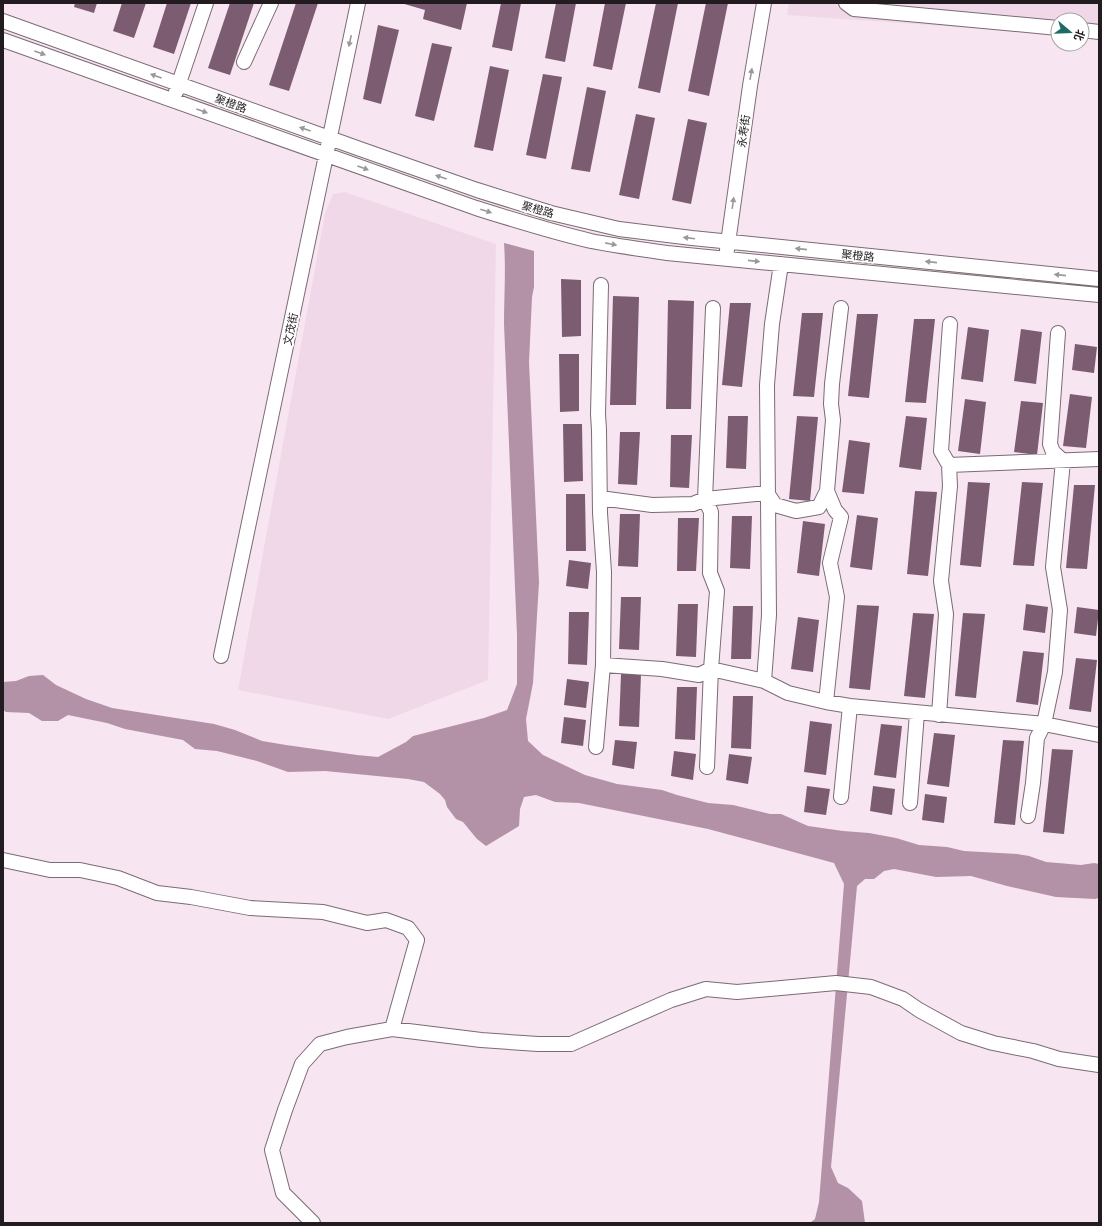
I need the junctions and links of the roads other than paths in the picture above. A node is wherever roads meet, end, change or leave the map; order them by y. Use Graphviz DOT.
graph roads {
  1 [pos="206,3"];
  2 [pos="271,3"];
  3 [pos="358,3"];
  4 [pos="764,3"];
  5 [pos="846,3"];
  6 [pos="3,21"];
  7 [pos="1050,27"];
  8 [pos="3,40"];
  9 [pos="244,62"];
  10 [pos="178,84"];
  11 [pos="173,100"];
  12 [pos="330,138"];
  13 [pos="326,155"];
  14 [pos="727,242"];
  15 [pos="726,259"];
  16 [pos="781,264"];
  17 [pos="1099,279"];
  18 [pos="601,285"];
  19 [pos="1099,295"];
  20 [pos="713,308"];
  21 [pos="841,308"];
  22 [pos="950,324"];
  23 [pos="1058,333"];
  24 [pos="1099,459"];
  25 [pos="1063,461"];
  26 [pos="949,465"];
  27 [pos="827,491"];
  28 [pos="767,493"];
  29 [pos="600,498"];
  30 [pos="705,499"];
  31 [pos="221,656"];
  32 [pos="603,665"];
  33 [pos="711,669"];
  34 [pos="764,681"];
  35 [pos="826,702"];
  36 [pos="850,706"];
  37 [pos="917,713"];
  38 [pos="940,715"];
  39 [pos="1044,724"];
  40 [pos="1099,735"];
  41 [pos="596,747"];
  42 [pos="707,766"];
  43 [pos="842,797"];
  44 [pos="910,803"];
  45 [pos="1028,816"];
  46 [pos="3,860"];
  47 [pos="392,1029"];
  48 [pos="1099,1065"];
  49 [pos="313,1223"];
  1 -- 10 [label="street"];
  2 -- 9 [label="street"];
  3 -- 12 [label="street, 文茂街, one-way"];
  14 -- 4 [label="street, 永寿街, one-way"];
  5 -- 7 [label="street"];
  10 -- 6 [label="street, 聚橙路, one-way"];
  8 -- 11 [label="street, 聚橙路, one-way"];
  10 -- 11 [label="street"];
  12 -- 10 [label="street, 聚橙路, one-way"];
  11 -- 13 [label="street, 聚橙路, one-way"];
  12 -- 13 [label="street, 文茂街"];
  14 -- 12 [label="street, 聚橙路, one-way"];
  13 -- 15 [label="street, 聚橙路, one-way"];
  13 -- 31 [label="street, 文茂街"];
  14 -- 15 [label="street, 永寿街"];
  17 -- 14 [label="street, 聚橙路, one-way"];
  15 -- 16 [label="street, 聚橙路, one-way"];
  16 -- 19 [label="street, 聚橙路"];
  16 -- 28 [label="street"];
  18 -- 29 [label="street"];
  20 -- 30 [label="street"];
  21 -- 27 [label="street"];
  22 -- 26 [label="street"];
  23 -- 25 [label="street"];
  24 -- 25 [label="street"];
  25 -- 26 [label="street"];
  25 -- 39 [label="street"];
  26 -- 38 [label="street"];
  27 -- 28 [label="street"];
  27 -- 35 [label="street"];
  28 -- 30 [label="street"];
  28 -- 34 [label="street"];
  29 -- 30 [label="street"];
  29 -- 32 [label="street"];
  30 -- 33 [label="street"];
  32 -- 33 [label="street"];
  32 -- 41 [label="street"];
  33 -- 34 [label="street"];
  33 -- 42 [label="street"];
  34 -- 35 [label="street"];
  35 -- 36 [label="street"];
  36 -- 37 [label="street"];
  36 -- 43 [label="street"];
  37 -- 38 [label="street"];
  37 -- 44 [label="street"];
  38 -- 39 [label="street"];
  39 -- 40 [label="street"];
  39 -- 45 [label="street"];
  46 -- 47 [label="street"];
  47 -- 48 [label="street"];
  47 -- 49 [label="street"];
}
